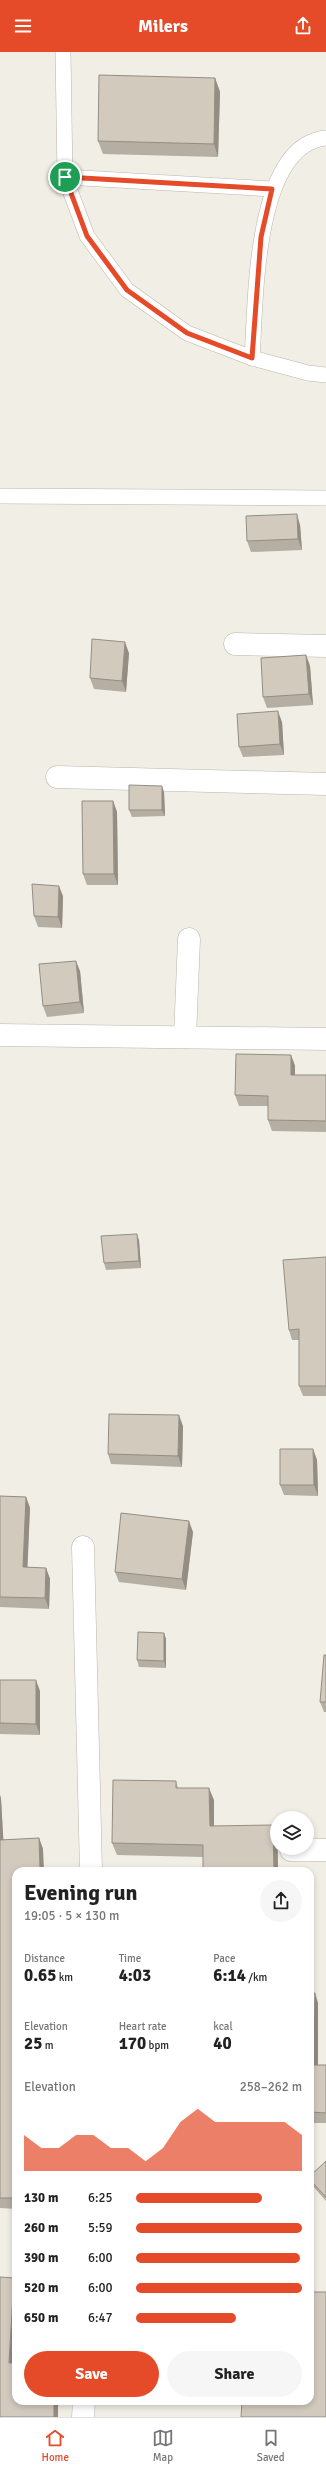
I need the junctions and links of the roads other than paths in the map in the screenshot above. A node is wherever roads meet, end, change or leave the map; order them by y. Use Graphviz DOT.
graph roads {
  1 [pos="63,52"];
  2 [pos="326,138"];
  3 [pos="65,177"];
  4 [pos="272,189"];
  5 [pos="252,358"];
  6 [pos="326,375"];
  7 [pos="0,496"];
  8 [pos="326,498"];
  9 [pos="234,644"];
  10 [pos="326,646"];
  11 [pos="56,777"];
  12 [pos="326,784"];
  13 [pos="189,940"];
  14 [pos="0,1035"];
  15 [pos="185,1037"];
  16 [pos="326,1039"];
  17 [pos="83,1547"];
  18 [pos="314,1850"];
  19 [pos="326,1850"];
  20 [pos="91,1867"];
  21 [pos="84,2405"];
  22 [pos="83,2417"];
  1 -- 3 [label="lane"];
  2 -- 4 [label="lane"];
  3 -- 4 [label="lane"];
  3 -- 5 [label="lane"];
  4 -- 5 [label="lane"];
  5 -- 6 [label="lane"];
  7 -- 8 [label="lane"];
  9 -- 10 [label="street"];
  11 -- 12 [label="street"];
  13 -- 15 [label="street"];
  14 -- 15 [label="street"];
  15 -- 16 [label="street"];
  17 -- 20 [label="street"];
  18 -- 19 [label="street"];
  21 -- 22 [label="street"];
}
